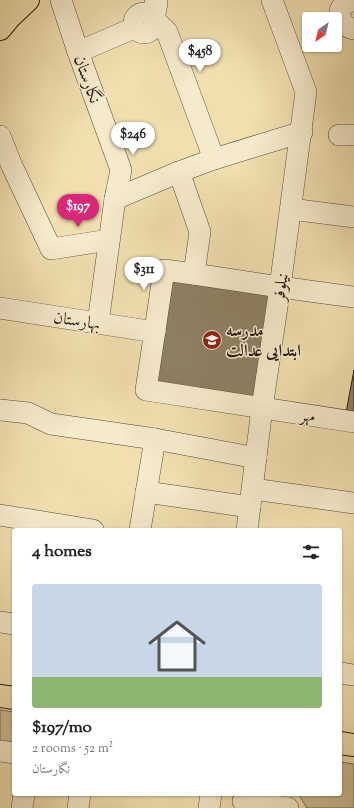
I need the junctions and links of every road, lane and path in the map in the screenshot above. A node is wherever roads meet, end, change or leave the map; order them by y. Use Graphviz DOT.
graph roads {
  1 [pos="28,0"];
  2 [pos="61,0"];
  3 [pos="272,0"];
  4 [pos="354,1"];
  5 [pos="155,10"];
  6 [pos="0,29"];
  7 [pos="354,29"];
  8 [pos="78,52"];
  9 [pos="302,132"];
  10 [pos="0,136"];
  11 [pos="214,160"];
  12 [pos="6,169"];
  13 [pos="179,172"];
  14 [pos="115,199"];
  15 [pos="291,209"];
  16 [pos="354,218"];
  17 [pos="109,240"];
  18 [pos="194,274"];
  19 [pos="280,287"];
  20 [pos="354,297"];
  21 [pos="0,308"];
  22 [pos="98,324"];
  23 [pos="155,332"];
  24 [pos="262,408"];
  25 [pos="0,410"];
  26 [pos="354,422"];
  27 [pos="155,439"];
  28 [pos="256,458"];
  29 [pos="146,492"];
  30 [pos="251,498"];
  31 [pos="354,503"];
  32 [pos="0,515"];
  33 [pos="81,528"];
  34 [pos="140,528"];
  35 [pos="247,528"];
  36 [pos="0,622"];
  37 [pos="12,624"];
  38 [pos="342,673"];
  39 [pos="354,675"];
  40 [pos="0,696"];
  41 [pos="12,698"];
  42 [pos="342,743"];
  43 [pos="354,745"];
  44 [pos="0,751"];
  45 [pos="12,753"];
  46 [pos="24,796"];
  47 [pos="80,796"];
  48 [pos="211,796"];
  49 [pos="243,801"];
  50 [pos="22,808"];
  51 [pos="78,808"];
  52 [pos="209,808"];
  53 [pos="288,808"];
  1 -- 6 [label="main road"];
  2 -- 8 [label="street, نگارستان"];
  3 -- 9 [label="street, نیلوفر"];
  4 -- 7 [label="street"];
  5 -- 8 [label="street"];
  5 -- 11 [label="street"];
  8 -- 14 [label="street, نگارستان"];
  9 -- 11 [label="street"];
  9 -- 15 [label="street, نیلوفر"];
  10 -- 12 [label="street"];
  11 -- 13 [label="street"];
  12 -- 17 [label="street"];
  13 -- 14 [label="street"];
  13 -- 18 [label="street"];
  14 -- 17 [label="street, نگارستان"];
  15 -- 16 [label="street"];
  15 -- 19 [label="street, نیلوفر"];
  17 -- 22 [label="street, نگارستان"];
  18 -- 19 [label="street"];
  18 -- 23 [label="street"];
  19 -- 20 [label="street"];
  19 -- 24 [label="street, نیلوفر"];
  21 -- 22 [label="street, بهارستان"];
  22 -- 23 [label="street, بهارستان"];
  23 -- 24 [label="street, مهر"];
  24 -- 26 [label="street, مهر"];
  24 -- 28 [label="street, نیلوفر"];
  25 -- 27 [label="street"];
  27 -- 28 [label="street"];
  27 -- 29 [label="street"];
  28 -- 30 [label="street, نیلوفر"];
  29 -- 30 [label="street"];
  29 -- 34 [label="street"];
  30 -- 31 [label="street"];
  30 -- 35 [label="street, نیلوفر"];
  32 -- 33 [label="street"];
  36 -- 37 [label="street"];
  38 -- 39 [label="street"];
  40 -- 41 [label="main road"];
  42 -- 43 [label="main road"];
  44 -- 45 [label="street"];
  46 -- 50 [label="street"];
  47 -- 51 [label="street"];
  48 -- 52 [label="street"];
  49 -- 53 [label="street"];
}
